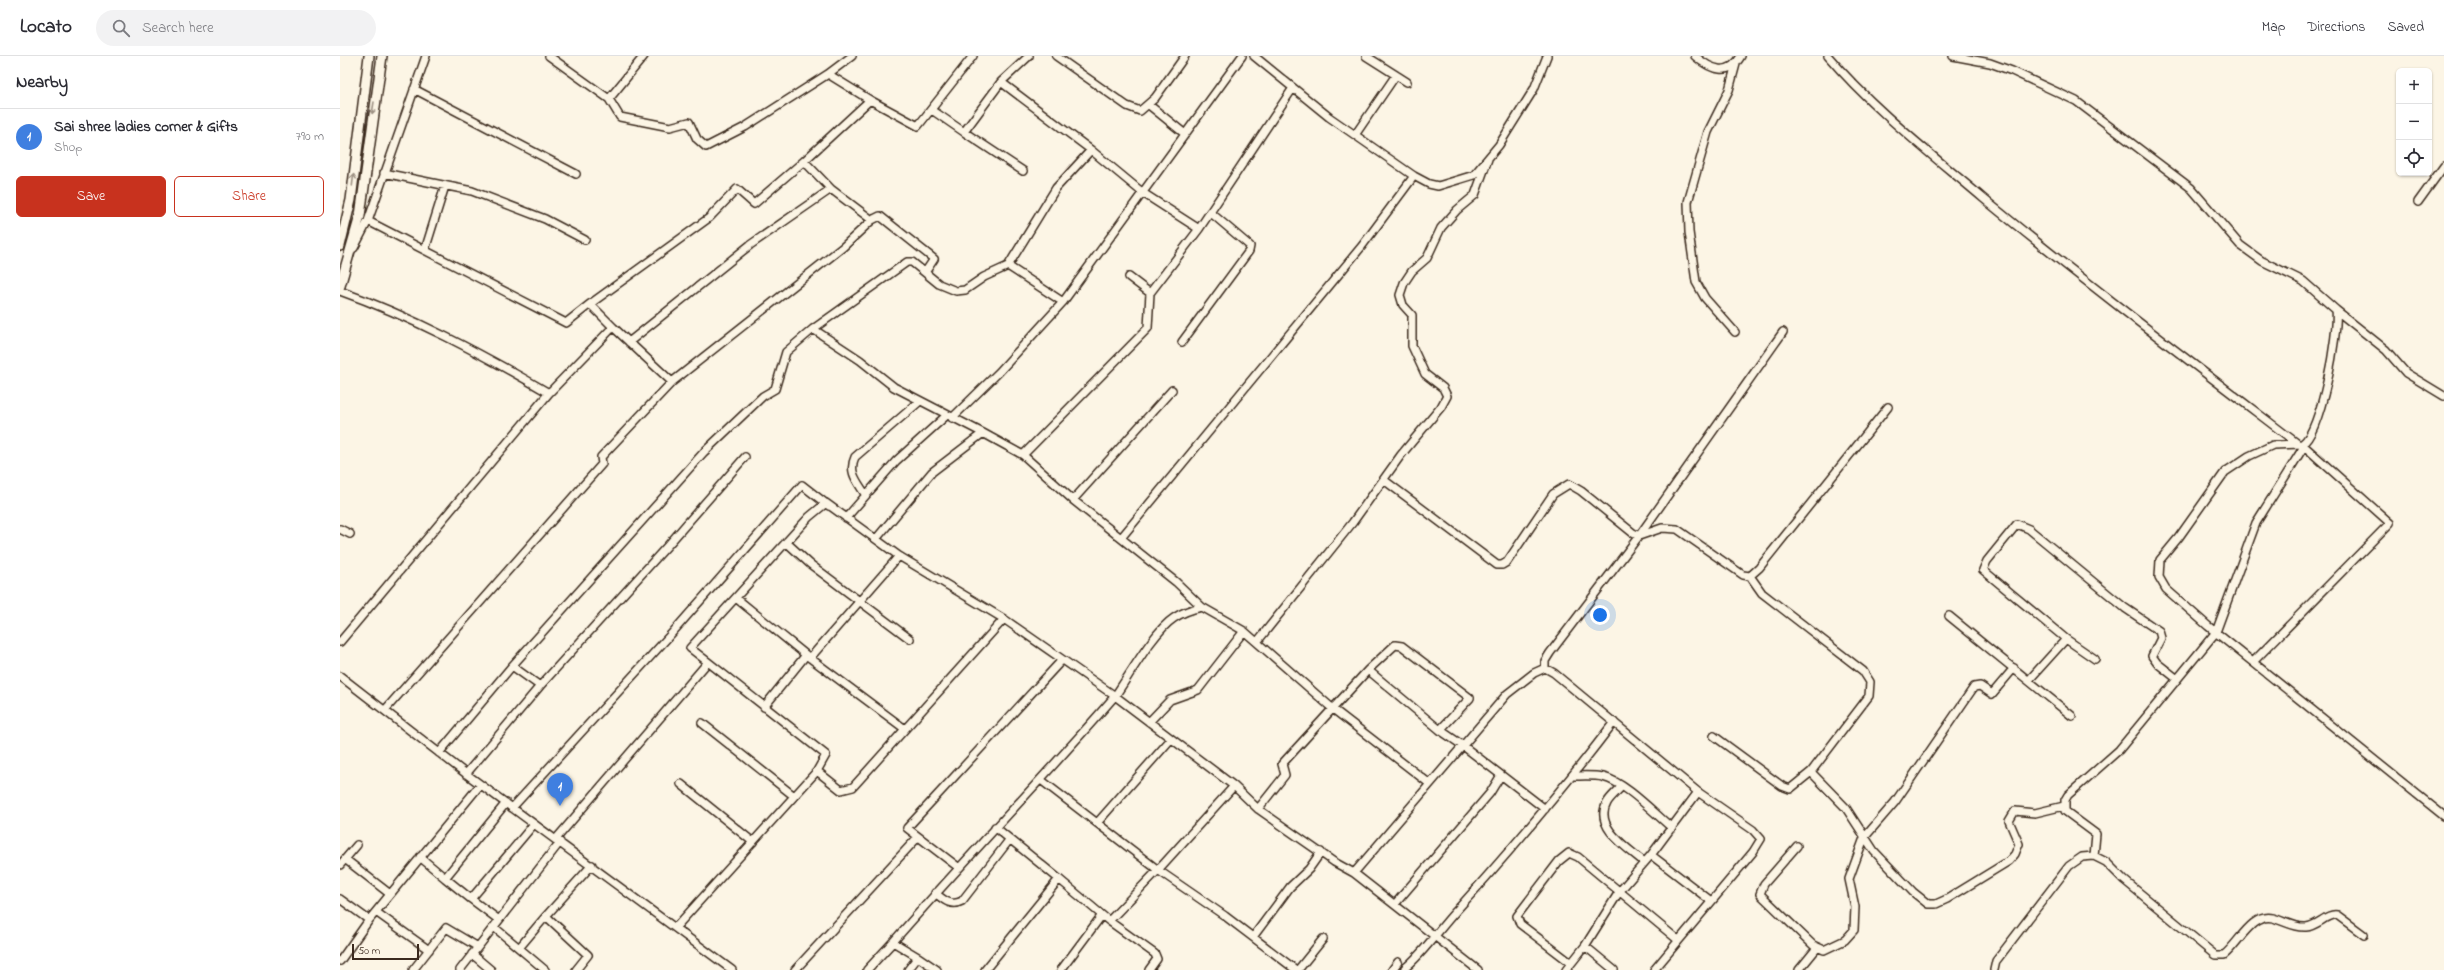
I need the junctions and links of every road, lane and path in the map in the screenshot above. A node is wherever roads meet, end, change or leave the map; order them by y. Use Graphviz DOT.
graph roads {
  1 [pos="369,56"];
  2 [pos="382,56"];
  3 [pos="426,56"];
  4 [pos="549,56"];
  5 [pos="644,56"];
  6 [pos="852,56"];
  7 [pos="973,56"];
  8 [pos="1029,56"];
  9 [pos="1056,56"];
  10 [pos="1185,56"];
  11 [pos="1242,56"];
  12 [pos="1254,56"];
  13 [pos="1366,56"];
  14 [pos="1547,56"];
  15 [pos="1695,56"];
  16 [pos="1741,56"];
  17 [pos="1828,56"];
  18 [pos="1953,56"];
  19 [pos="1736,64"];
  20 [pos="828,74"];
  21 [pos="1396,75"];
  22 [pos="366,78"];
  23 [pos="378,81"];
  24 [pos="1001,82"];
  25 [pos="1407,82"];
  26 [pos="1293,88"];
  27 [pos="414,90"];
  28 [pos="609,99"];
  29 [pos="870,100"];
  30 [pos="1148,105"];
  31 [pos="932,110"];
  32 [pos="964,132"];
  33 [pos="1185,134"];
  34 [pos="1355,135"];
  35 [pos="1091,150"];
  36 [pos="1488,159"];
  37 [pos="804,161"];
  38 [pos="2444,166"];
  39 [pos="1023,171"];
  40 [pos="384,173"];
  41 [pos="576,174"];
  42 [pos="1414,176"];
  43 [pos="445,186"];
  44 [pos="831,189"];
  45 [pos="1143,193"];
  46 [pos="2418,202"];
  47 [pos="1210,212"];
  48 [pos="872,220"];
  49 [pos="368,221"];
  50 [pos="1199,229"];
  51 [pos="585,240"];
  52 [pos="340,246"];
  53 [pos="425,250"];
  54 [pos="348,258"];
  55 [pos="1008,266"];
  56 [pos="926,271"];
  57 [pos="1129,277"];
  58 [pos="340,286"];
  59 [pos="340,291"];
  60 [pos="1150,293"];
  61 [pos="1063,302"];
  62 [pos="590,304"];
  63 [pos="2336,310"];
  64 [pos="614,327"];
  65 [pos="813,329"];
  66 [pos="1735,332"];
  67 [pos="1783,332"];
  68 [pos="629,342"];
  69 [pos="1182,342"];
  70 [pos="672,382"];
  71 [pos="1172,390"];
  72 [pos="549,393"];
  73 [pos="2444,396"];
  74 [pos="920,401"];
  75 [pos="1888,407"];
  76 [pos="950,417"];
  77 [pos="983,433"];
  78 [pos="2300,444"];
  79 [pos="1022,455"];
  80 [pos="745,457"];
  81 [pos="1384,480"];
  82 [pos="865,494"];
  83 [pos="1073,500"];
  84 [pos="829,506"];
  85 [pos="846,518"];
  86 [pos="340,529"];
  87 [pos="350,534"];
  88 [pos="1639,536"];
  89 [pos="1122,538"];
  90 [pos="876,539"];
  91 [pos="786,542"];
  92 [pos="899,556"];
  93 [pos="1750,576"];
  94 [pos="736,598"];
  95 [pos="860,601"];
  96 [pos="1202,607"];
  97 [pos="1949,616"];
  98 [pos="1004,619"];
  99 [pos="1244,631"];
  100 [pos="2216,632"];
  101 [pos="910,639"];
  102 [pos="2066,639"];
  103 [pos="340,642"];
  104 [pos="1257,642"];
  105 [pos="808,657"];
  106 [pos="2095,659"];
  107 [pos="1062,660"];
  108 [pos="708,662"];
  109 [pos="2253,662"];
  110 [pos="512,666"];
  111 [pos="1545,668"];
  112 [pos="2014,668"];
  113 [pos="1368,670"];
  114 [pos="340,676"];
  115 [pos="2176,678"];
  116 [pos="2029,680"];
  117 [pos="540,686"];
  118 [pos="1115,696"];
  119 [pos="764,707"];
  120 [pos="1332,709"];
  121 [pos="385,710"];
  122 [pos="2072,716"];
  123 [pos="1149,722"];
  124 [pos="1614,722"];
  125 [pos="702,723"];
  126 [pos="905,729"];
  127 [pos="1440,730"];
  128 [pos="1714,736"];
  129 [pos="1171,739"];
  130 [pos="1462,745"];
  131 [pos="439,753"];
  132 [pos="817,771"];
  133 [pos="1810,772"];
  134 [pos="466,774"];
  135 [pos="1500,775"];
  136 [pos="1572,776"];
  137 [pos="1041,780"];
  138 [pos="480,784"];
  139 [pos="681,784"];
  140 [pos="1430,784"];
  141 [pos="1234,786"];
  142 [pos="1622,786"];
  143 [pos="1698,792"];
  144 [pos="794,796"];
  145 [pos="506,803"];
  146 [pos="2064,806"];
  147 [pos="512,808"];
  148 [pos="1258,809"];
  149 [pos="1546,809"];
  150 [pos="2444,816"];
  151 [pos="1098,823"];
  152 [pos="534,824"];
  153 [pos="995,827"];
  154 [pos="1672,828"];
  155 [pos="918,837"];
  156 [pos="1864,838"];
  157 [pos="1010,839"];
  158 [pos="558,841"];
  159 [pos="753,842"];
  160 [pos="356,845"];
  161 [pos="1797,846"];
  162 [pos="1322,852"];
  163 [pos="1651,855"];
  164 [pos="2094,856"];
  165 [pos="420,858"];
  166 [pos="342,862"];
  167 [pos="1644,862"];
  168 [pos="592,865"];
  169 [pos="958,867"];
  170 [pos="1158,870"];
  171 [pos="1354,873"];
  172 [pos="445,878"];
  173 [pos="1059,879"];
  174 [pos="1619,892"];
  175 [pos="935,893"];
  176 [pos="390,894"];
  177 [pos="340,899"];
  178 [pos="471,899"];
  179 [pos="1711,901"];
  180 [pos="1395,904"];
  181 [pos="376,912"];
  182 [pos="1102,915"];
  183 [pos="546,916"];
  184 [pos="369,920"];
  185 [pos="499,920"];
  186 [pos="1109,921"];
  187 [pos="494,927"];
  188 [pos="676,927"];
  189 [pos="2364,935"];
  190 [pos="1433,936"];
  191 [pos="1253,937"];
  192 [pos="1323,939"];
  193 [pos="1678,940"];
  194 [pos="893,942"];
  195 [pos="1585,946"];
  196 [pos="478,947"];
  197 [pos="519,948"];
  198 [pos="1817,948"];
  199 [pos="429,950"];
  200 [pos="472,954"];
  201 [pos="341,956"];
  202 [pos="918,957"];
  203 [pos="1398,962"];
  204 [pos="1571,963"];
  205 [pos="1405,968"];
  206 [pos="413,970"];
  207 [pos="460,970"];
  208 [pos="491,970"];
  209 [pos="545,970"];
  210 [pos="576,970"];
  211 [pos="732,970"];
  212 [pos="795,970"];
  213 [pos="867,970"];
  214 [pos="908,970"];
  215 [pos="937,970"];
  216 [pos="985,970"];
  217 [pos="1061,970"];
  218 [pos="1149,970"];
  219 [pos="1297,970"];
  220 [pos="1392,970"];
  221 [pos="1478,970"];
  222 [pos="1566,970"];
  223 [pos="1614,970"];
  224 [pos="1654,970"];
  225 [pos="1799,970"];
  226 [pos="1994,970"];
  1 -- 22 [label="street"];
  2 -- 23 [label="street"];
  3 -- 27 [label="street"];
  4 -- 28 [label="street"];
  5 -- 28 [label="street"];
  6 -- 20 [label="street"];
  7 -- 31 [label="street"];
  8 -- 24 [label="street"];
  9 -- 30 [label="street"];
  10 -- 30 [label="street"];
  11 -- 33 [label="street"];
  12 -- 26 [label="street"];
  13 -- 21 [label="street"];
  14 -- 36 [label="street"];
  15 -- 19 [label="street"];
  16 -- 19 [label="street"];
  17 -- 78 [label="street"];
  18 -- 63 [label="street"];
  19 -- 66 [label="street"];
  20 -- 28 [label="street"];
  20 -- 29 [label="street"];
  21 -- 25 [label="street"];
  21 -- 34 [label="street"];
  22 -- 23 [label="street"];
  52 -- 22 [label="street, one-way"];
  23 -- 54 [label="street, one-way"];
  24 -- 32 [label="street"];
  24 -- 35 [label="street"];
  26 -- 34 [label="street"];
  26 -- 47 [label="street"];
  27 -- 40 [label="street"];
  27 -- 41 [label="street"];
  29 -- 31 [label="street"];
  29 -- 37 [label="street"];
  30 -- 33 [label="street"];
  31 -- 32 [label="street"];
  32 -- 39 [label="street"];
  33 -- 45 [label="street"];
  34 -- 42 [label="street"];
  35 -- 45 [label="street"];
  35 -- 55 [label="street"];
  36 -- 42 [label="street"];
  36 -- 81 [label="street"];
  37 -- 44 [label="street"];
  37 -- 62 [label="street"];
  38 -- 46 [label="street"];
  40 -- 43 [label="street"];
  40 -- 49 [label="street"];
  42 -- 89 [label="street"];
  43 -- 51 [label="street"];
  43 -- 53 [label="street"];
  44 -- 48 [label="street"];
  44 -- 68 [label="street"];
  45 -- 50 [label="street"];
  45 -- 61 [label="street"];
  47 -- 50 [label="street"];
  47 -- 69 [label="street"];
  48 -- 56 [label="street"];
  48 -- 70 [label="street"];
  49 -- 53 [label="street"];
  49 -- 54 [label="street"];
  50 -- 60 [label="street"];
  53 -- 62 [label="street"];
  54 -- 58 [label="street"];
  55 -- 56 [label="street"];
  55 -- 61 [label="street"];
  56 -- 65 [label="street"];
  57 -- 60 [label="street"];
  59 -- 72 [label="street"];
  60 -- 79 [label="street"];
  61 -- 76 [label="street"];
  62 -- 64 [label="street"];
  63 -- 73 [label="street"];
  63 -- 78 [label="street"];
  64 -- 68 [label="street"];
  64 -- 72 [label="street"];
  65 -- 74 [label="street"];
  65 -- 110 [label="street"];
  67 -- 88 [label="street"];
  68 -- 70 [label="street"];
  70 -- 121 [label="street"];
  71 -- 83 [label="street"];
  72 -- 103 [label="street"];
  74 -- 76 [label="street"];
  74 -- 82 [label="street"];
  75 -- 93 [label="street"];
  76 -- 77 [label="street"];
  76 -- 82 [label="street"];
  77 -- 79 [label="street"];
  77 -- 90 [label="street"];
  78 -- 100 [label="street"];
  78 -- 100 [label="street"];
  78 -- 109 [label="street"];
  79 -- 83 [label="street"];
  80 -- 117 [label="street"];
  81 -- 88 [label="street"];
  81 -- 104 [label="street"];
  82 -- 85 [label="street"];
  83 -- 89 [label="street"];
  84 -- 85 [label="street"];
  84 -- 91 [label="street"];
  84 -- 147 [label="street"];
  85 -- 90 [label="street"];
  86 -- 87 [label="street"];
  88 -- 93 [label="street"];
  88 -- 111 [label="street"];
  89 -- 96 [label="street"];
  90 -- 92 [label="street"];
  91 -- 94 [label="street"];
  91 -- 95 [label="street"];
  92 -- 95 [label="street"];
  92 -- 98 [label="street"];
  93 -- 133 [label="street"];
  94 -- 105 [label="street"];
  94 -- 108 [label="street"];
  95 -- 101 [label="street"];
  95 -- 105 [label="street"];
  96 -- 99 [label="street"];
  96 -- 118 [label="street"];
  97 -- 112 [label="street"];
  98 -- 107 [label="street"];
  98 -- 126 [label="street"];
  99 -- 104 [label="street"];
  99 -- 123 [label="street"];
  100 -- 109 [label="street"];
  100 -- 115 [label="street"];
  102 -- 106 [label="street"];
  102 -- 115 [label="street"];
  102 -- 116 [label="street"];
  104 -- 120 [label="street"];
  105 -- 119 [label="street"];
  105 -- 126 [label="street"];
  107 -- 118 [label="street"];
  107 -- 155 [label="street"];
  108 -- 119 [label="street"];
  108 -- 158 [label="street"];
  109 -- 150 [label="street"];
  110 -- 117 [label="street"];
  110 -- 131 [label="street"];
  111 -- 124 [label="street"];
  111 -- 130 [label="street"];
  112 -- 116 [label="street"];
  112 -- 156 [label="street"];
  113 -- 120 [label="street"];
  113 -- 127 [label="street"];
  113 -- 127 [label="street"];
  114 -- 121 [label="street"];
  115 -- 146 [label="street"];
  116 -- 122 [label="street"];
  117 -- 134 [label="street"];
  118 -- 123 [label="street"];
  118 -- 137 [label="street"];
  119 -- 132 [label="street"];
  120 -- 140 [label="street"];
  120 -- 148 [label="street"];
  121 -- 131 [label="street"];
  123 -- 129 [label="street"];
  124 -- 136 [label="street"];
  124 -- 143 [label="street"];
  125 -- 144 [label="street"];
  126 -- 132 [label="street"];
  127 -- 130 [label="street"];
  128 -- 133 [label="street"];
  129 -- 141 [label="street"];
  129 -- 151 [label="street"];
  130 -- 135 [label="street"];
  130 -- 140 [label="street"];
  131 -- 134 [label="street"];
  132 -- 144 [label="street"];
  133 -- 156 [label="street"];
  134 -- 138 [label="street"];
  135 -- 149 [label="street"];
  135 -- 180 [label="street"];
  136 -- 142 [label="street"];
  136 -- 149 [label="street"];
  137 -- 151 [label="street"];
  137 -- 153 [label="street"];
  138 -- 145 [label="street"];
  138 -- 165 [label="street"];
  139 -- 159 [label="street"];
  140 -- 171 [label="street"];
  141 -- 148 [label="street"];
  141 -- 170 [label="street"];
  142 -- 154 [label="street"];
  142 -- 167 [label="street"];
  143 -- 154 [label="street"];
  143 -- 179 [label="street"];
  144 -- 159 [label="street"];
  145 -- 147 [label="street"];
  145 -- 172 [label="street"];
  146 -- 156 [label="street"];
  146 -- 164 [label="street"];
  147 -- 152 [label="street"];
  148 -- 162 [label="street"];
  149 -- 190 [label="street"];
  151 -- 170 [label="street"];
  152 -- 158 [label="street"];
  152 -- 178 [label="street"];
  153 -- 157 [label="street"];
  153 -- 169 [label="street"];
  154 -- 163 [label="street"];
  155 -- 169 [label="street"];
  155 -- 212 [label="street"];
  156 -- 198 [label="street"];
  157 -- 173 [label="street"];
  157 -- 175 [label="street"];
  158 -- 168 [label="street"];
  158 -- 185 [label="street"];
  159 -- 188 [label="street"];
  160 -- 166 [label="street"];
  161 -- 198 [label="street"];
  162 -- 171 [label="street"];
  162 -- 191 [label="street"];
  163 -- 167 [label="street"];
  163 -- 179 [label="street"];
  164 -- 189 [label="street"];
  164 -- 226 [label="street"];
  165 -- 172 [label="street"];
  165 -- 176 [label="street"];
  166 -- 176 [label="street"];
  167 -- 174 [label="street"];
  168 -- 183 [label="street"];
  168 -- 188 [label="street"];
  169 -- 175 [label="street"];
  170 -- 186 [label="street"];
  170 -- 191 [label="street"];
  171 -- 180 [label="street"];
  172 -- 178 [label="street"];
  173 -- 182 [label="street"];
  173 -- 216 [label="street"];
  174 -- 193 [label="street"];
  174 -- 195 [label="street"];
  174 -- 204 [label="street"];
  175 -- 194 [label="street"];
  176 -- 181 [label="street"];
  177 -- 184 [label="street"];
  178 -- 185 [label="street"];
  179 -- 193 [label="street"];
  180 -- 190 [label="street"];
  181 -- 184 [label="street"];
  181 -- 199 [label="street"];
  182 -- 186 [label="street"];
  182 -- 217 [label="street"];
  183 -- 197 [label="street"];
  183 -- 210 [label="street"];
  184 -- 201 [label="street"];
  185 -- 187 [label="street"];
  186 -- 218 [label="street"];
  187 -- 196 [label="street"];
  187 -- 197 [label="street"];
  188 -- 211 [label="street"];
  190 -- 205 [label="street"];
  190 -- 221 [label="street"];
  191 -- 219 [label="street"];
  192 -- 219 [label="street"];
  193 -- 224 [label="street"];
  194 -- 202 [label="street"];
  194 -- 213 [label="street"];
  195 -- 204 [label="street"];
  195 -- 223 [label="street"];
  196 -- 199 [label="street"];
  196 -- 200 [label="street"];
  197 -- 209 [label="street"];
  198 -- 225 [label="street"];
  199 -- 206 [label="street"];
  200 -- 207 [label="street"];
  200 -- 208 [label="street"];
  202 -- 214 [label="street"];
  202 -- 215 [label="street"];
  203 -- 220 [label="street"];
  204 -- 222 [label="street"];
}
